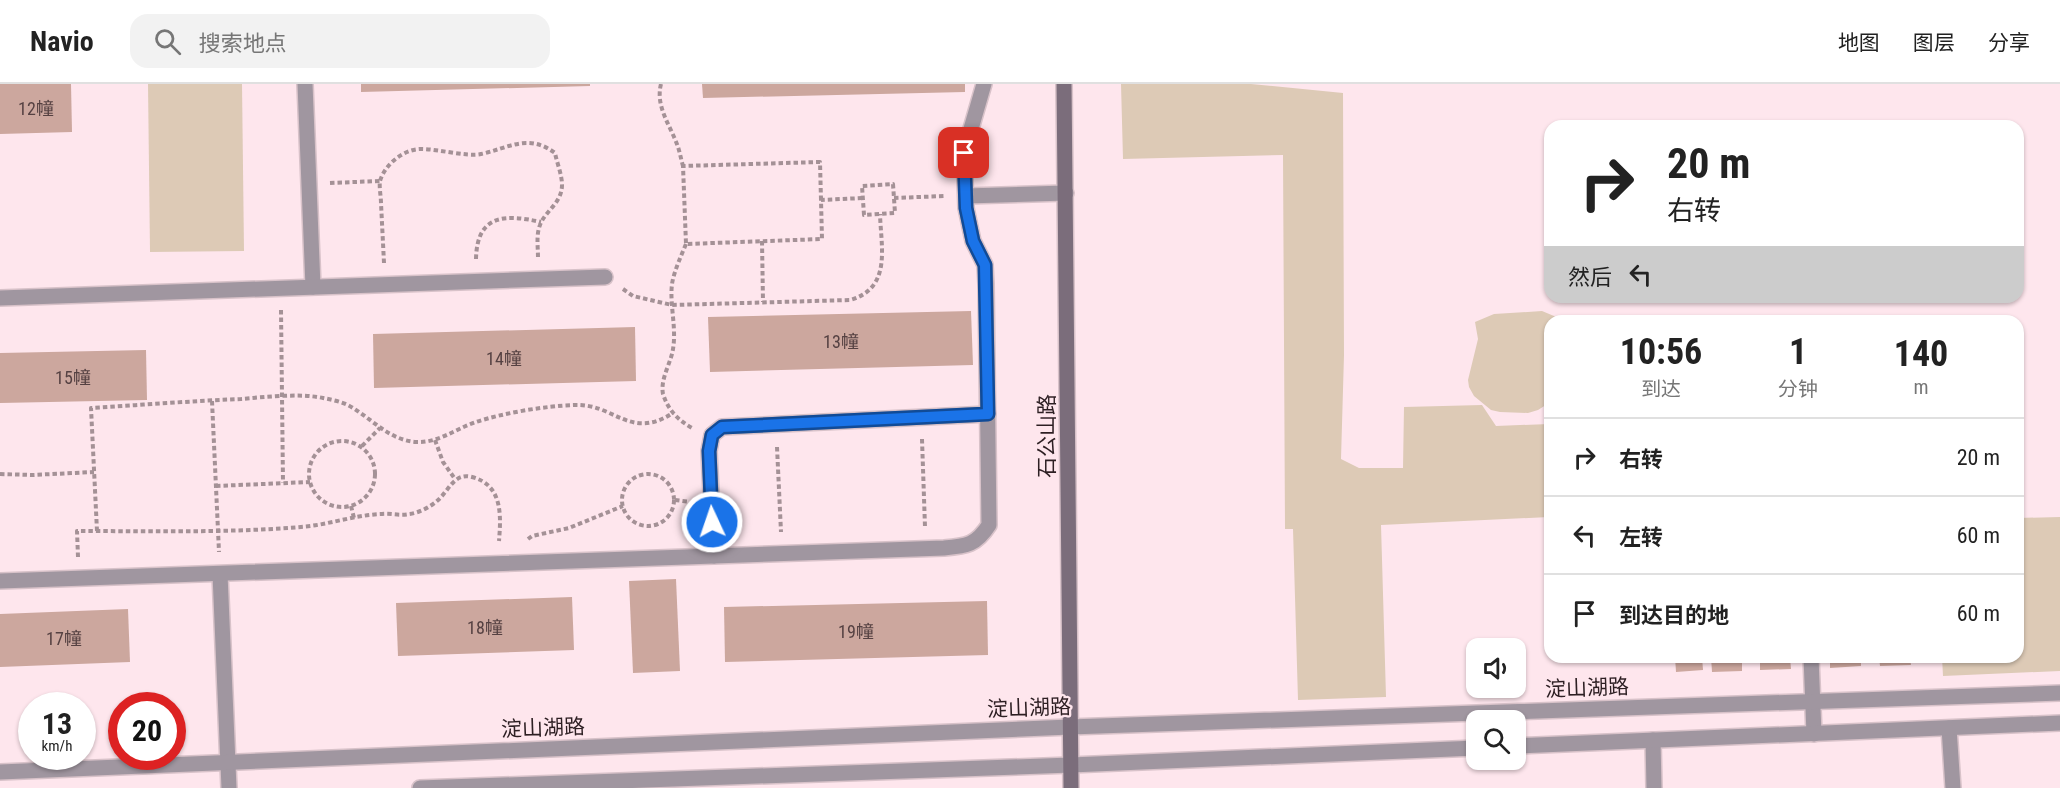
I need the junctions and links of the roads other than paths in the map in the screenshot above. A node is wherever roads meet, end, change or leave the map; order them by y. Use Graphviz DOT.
graph roads {
  1 [pos="305,84"];
  2 [pos="984,84"];
  3 [pos="1064,84"];
  4 [pos="1066,193"];
  5 [pos="966,196"];
  6 [pos="605,277"];
  7 [pos="313,287"];
  8 [pos="0,298"];
  9 [pos="988,414"];
  10 [pos="714,556"];
  11 [pos="220,574"];
  12 [pos="0,581"];
  13 [pos="1811,663"];
  14 [pos="2060,693"];
  15 [pos="1813,702"];
  16 [pos="2060,723"];
  17 [pos="1070,727"];
  18 [pos="1949,728"];
  19 [pos="1814,734"];
  20 [pos="1653,740"];
  21 [pos="1526,746"];
  22 [pos="1466,748"];
  23 [pos="228,762"];
  24 [pos="1071,765"];
  25 [pos="0,772"];
  26 [pos="475,787"];
  27 [pos="229,788"];
  28 [pos="420,788"];
  29 [pos="1071,788"];
  30 [pos="1654,788"];
  31 [pos="1953,788"];
  1 -- 7 [label="street"];
  2 -- 5 [label="street"];
  3 -- 4 [label="street, 石公山路"];
  4 -- 5 [label="street"];
  4 -- 17 [label="street, 石公山路"];
  5 -- 9 [label="street"];
  6 -- 7 [label="street"];
  7 -- 8 [label="street"];
  9 -- 10 [label="street"];
  9 -- 10 [label="street"];
  10 -- 11 [label="street"];
  11 -- 12 [label="street"];
  11 -- 23 [label="street"];
  13 -- 15 [label="street"];
  14 -- 15 [label="street, 淀山湖路"];
  15 -- 17 [label="street, 淀山湖路"];
  15 -- 19 [label="street"];
  16 -- 18 [label="street"];
  17 -- 23 [label="street, 淀山湖路"];
  17 -- 24 [label="street, 石公山路"];
  18 -- 19 [label="street"];
  18 -- 31 [label="street"];
  19 -- 20 [label="street"];
  20 -- 21 [label="street"];
  20 -- 30 [label="street"];
  22 -- 24 [label="street"];
  23 -- 25 [label="street, 淀山湖路"];
  23 -- 27 [label="street"];
  24 -- 26 [label="street"];
  24 -- 29 [label="street, 石公山路"];
  26 -- 28 [label="street"];
}
